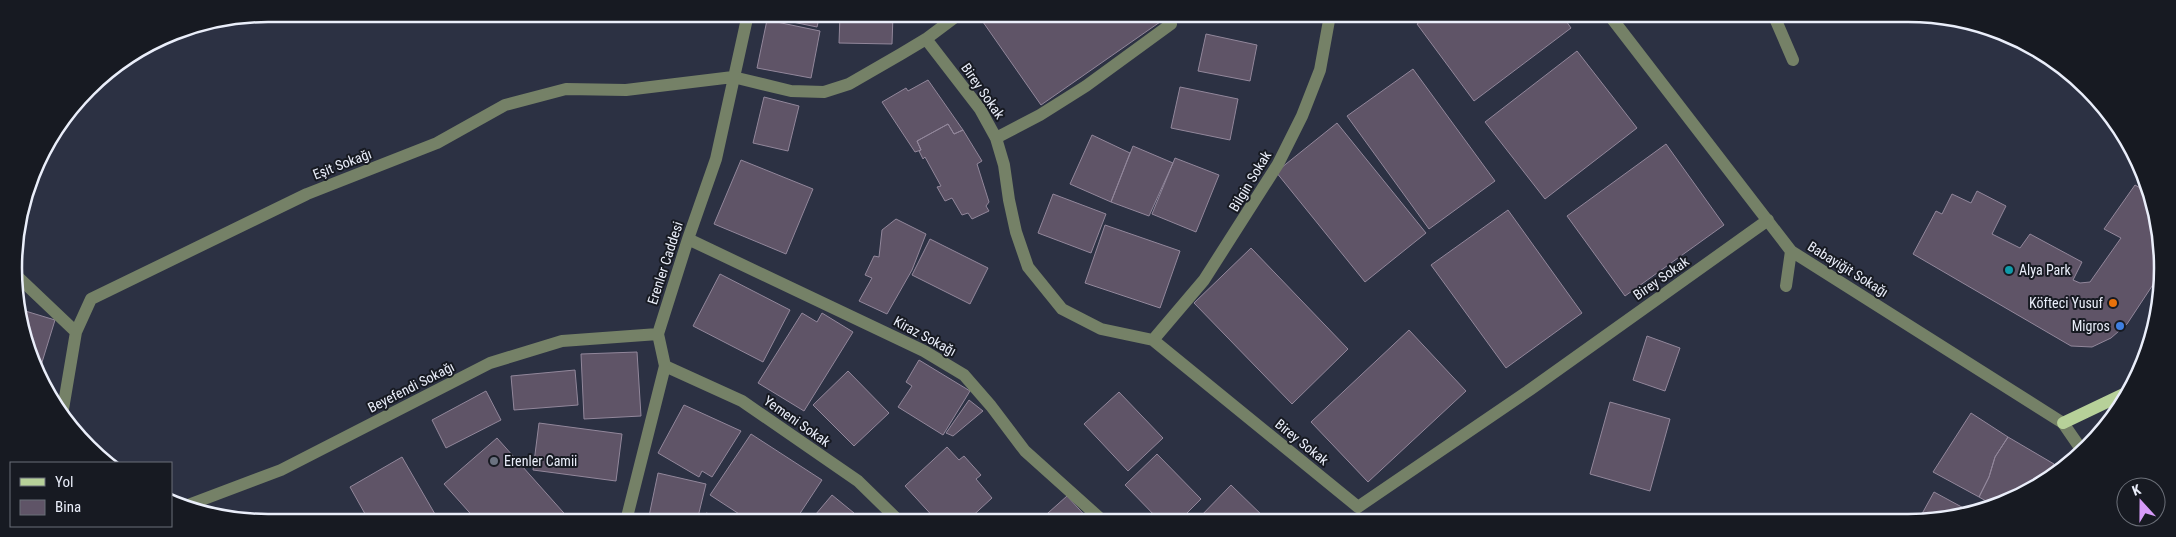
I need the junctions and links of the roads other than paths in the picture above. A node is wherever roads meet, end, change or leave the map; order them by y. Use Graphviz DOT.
graph roads {
  1 [pos="746,22"];
  2 [pos="949,22"];
  3 [pos="1329,22"];
  4 [pos="1615,22"];
  5 [pos="1776,22"];
  6 [pos="1171,24"];
  7 [pos="926,39"];
  8 [pos="1792,60"];
  9 [pos="733,77"];
  10 [pos="996,138"];
  11 [pos="1768,220"];
  12 [pos="688,238"];
  13 [pos="1791,251"];
  14 [pos="23,281"];
  15 [pos="1786,286"];
  16 [pos="76,332"];
  17 [pos="658,334"];
  18 [pos="1153,340"];
  19 [pos="665,366"];
  20 [pos="2118,397"];
  21 [pos="64,405"];
  22 [pos="2063,422"];
  23 [pos="2078,445"];
  24 [pos="194,503"];
  25 [pos="628,514"];
  26 [pos="892,514"];
  27 [pos="1095,514"];
  1 -- 9 [label="street, Erenler Caddesi"];
  2 -- 7 [label="street"];
  3 -- 18 [label="street, Bilgin Sokak"];
  4 -- 11 [label="street, Babayiğit Sokağı"];
  5 -- 8 [label="street"];
  6 -- 10 [label="street"];
  7 -- 9 [label="street"];
  7 -- 10 [label="street, Birey Sokak"];
  9 -- 12 [label="street, Erenler Caddesi"];
  9 -- 16 [label="street, Eşit Sokağı"];
  10 -- 18 [label="street, Birey Sokak"];
  11 -- 13 [label="street, Babayiğit Sokağı"];
  11 -- 18 [label="street, Birey Sokak"];
  12 -- 17 [label="street, Erenler Caddesi"];
  12 -- 27 [label="street, Kiraz Sokağı"];
  13 -- 15 [label="street"];
  13 -- 22 [label="street, Babayiğit Sokağı"];
  14 -- 16 [label="street"];
  16 -- 21 [label="street, Eşit Sokağı"];
  17 -- 19 [label="street, Erenler Caddesi"];
  17 -- 24 [label="street, Beyefendi Sokağı"];
  19 -- 25 [label="street, Erenler Caddesi"];
  19 -- 26 [label="street, Yemeni Sokak"];
  20 -- 22 [label="main road"];
  22 -- 23 [label="street"];
}
